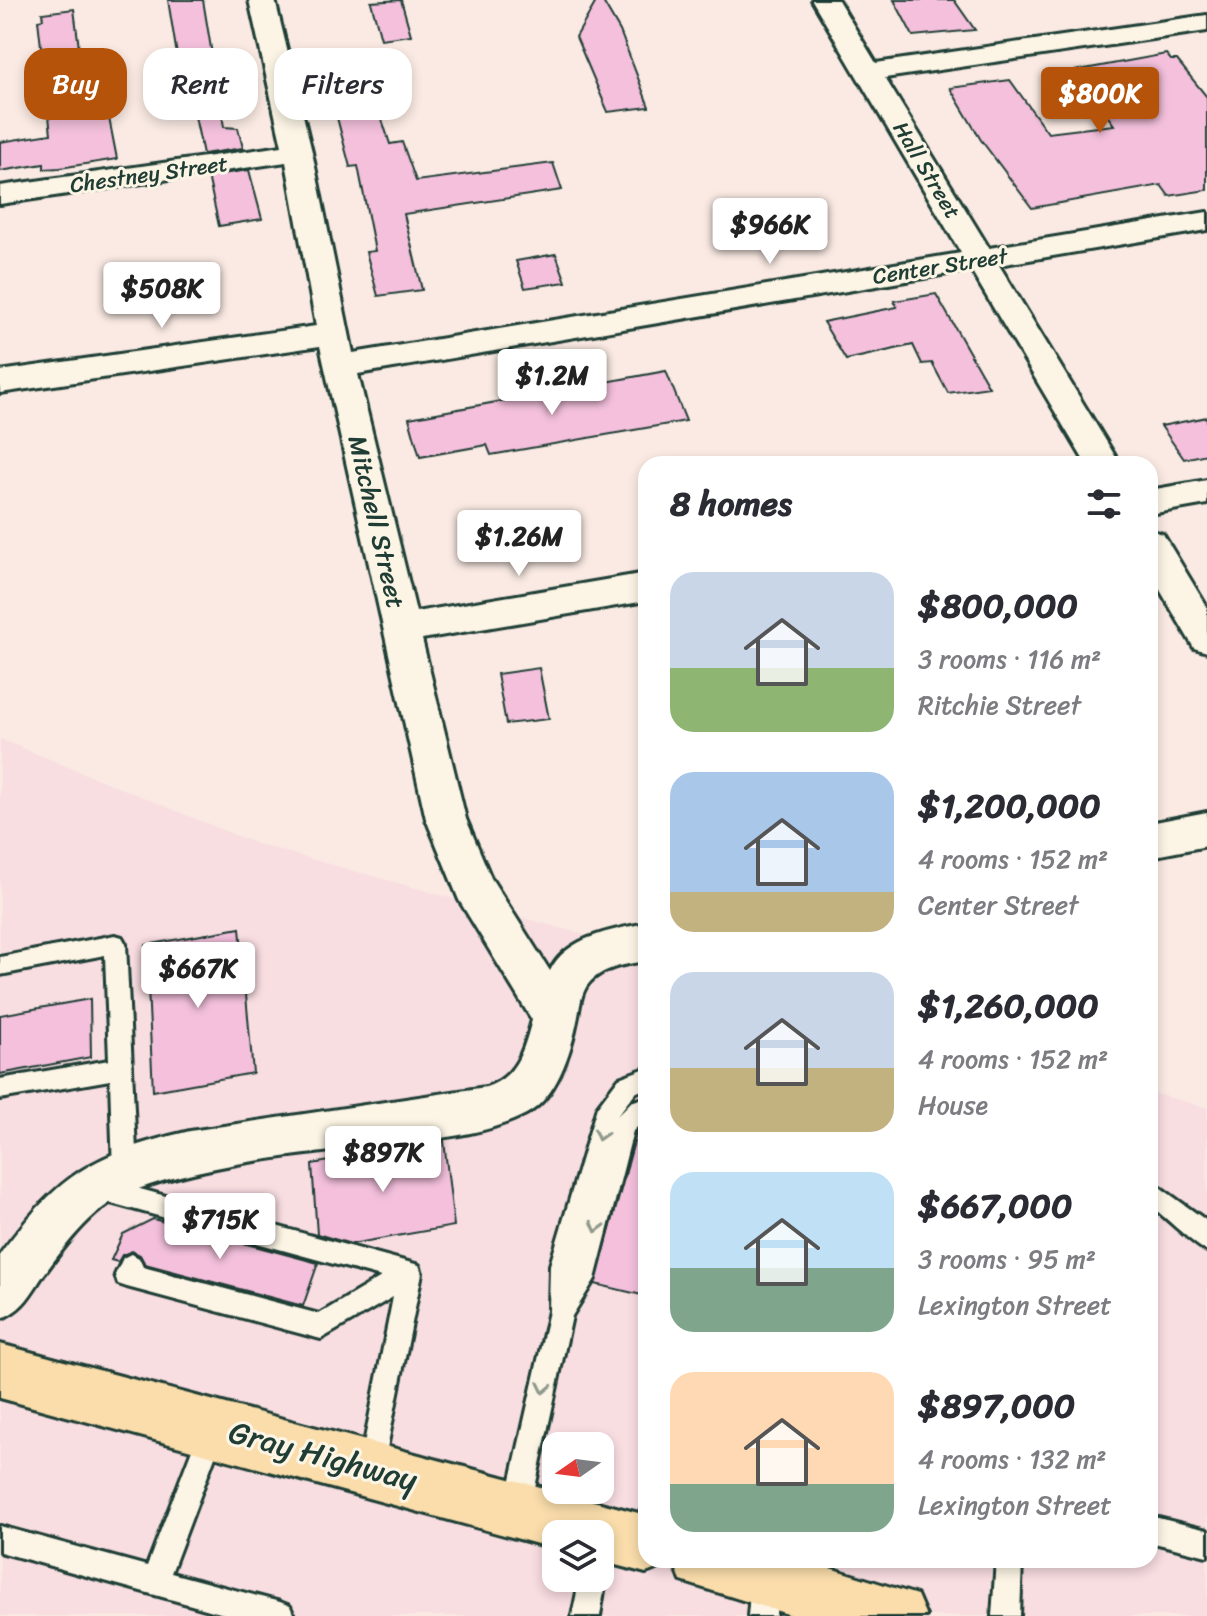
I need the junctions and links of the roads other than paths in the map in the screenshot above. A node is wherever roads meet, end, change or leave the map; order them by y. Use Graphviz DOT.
graph roads {
  1 [pos="262,0"];
  2 [pos="825,0"];
  3 [pos="1207,23"];
  4 [pos="869,72"];
  5 [pos="298,152"];
  6 [pos="0,195"];
  7 [pos="1207,221"];
  8 [pos="980,259"];
  9 [pos="337,350"];
  10 [pos="0,382"];
  11 [pos="1098,456"];
  12 [pos="1207,492"];
  13 [pos="1158,501"];
  14 [pos="1158,556"];
  15 [pos="638,588"];
  16 [pos="402,628"];
  17 [pos="1207,638"];
  18 [pos="1207,829"];
  19 [pos="1158,838"];
  20 [pos="638,944"];
  21 [pos="0,966"];
  22 [pos="556,1020"];
  23 [pos="121,1068"];
  24 [pos="638,1081"];
  25 [pos="0,1089"];
  26 [pos="638,1111"];
  27 [pos="109,1180"];
  28 [pos="1158,1197"];
  29 [pos="1207,1239"];
  30 [pos="131,1266"];
  31 [pos="410,1273"];
  32 [pos="0,1295"];
  33 [pos="561,1311"];
  34 [pos="0,1371"];
  35 [pos="213,1427"];
  36 [pos="372,1469"];
  37 [pos="517,1508"];
  38 [pos="545,1520"];
  39 [pos="1158,1531"];
  40 [pos="0,1539"];
  41 [pos="1207,1543"];
  42 [pos="715,1568"];
  43 [pos="1009,1568"];
  44 [pos="155,1581"];
  45 [pos="594,1592"];
  46 [pos="763,1597"];
  47 [pos="280,1616"];
  48 [pos="586,1616"];
  49 [pos="896,1616"];
  50 [pos="1006,1616"];
  1 -- 5 [label="street, Mitchell Street"];
  2 -- 4 [label="street, Hall Street"];
  3 -- 4 [label="street"];
  4 -- 8 [label="street, Hall Street"];
  5 -- 6 [label="street, Chestney Street"];
  5 -- 9 [label="street, Mitchell Street"];
  7 -- 8 [label="street, Center Street"];
  8 -- 9 [label="street, Center Street"];
  8 -- 11 [label="street, Hall Street"];
  9 -- 10 [label="street, Center Street"];
  9 -- 16 [label="street, Mitchell Street"];
  12 -- 13 [label="street"];
  14 -- 17 [label="street"];
  15 -- 16 [label="street"];
  16 -- 22 [label="street, Mitchell Street"];
  18 -- 19 [label="street"];
  20 -- 22 [label="street"];
  21 -- 23 [label="lane"];
  22 -- 27 [label="street"];
  23 -- 25 [label="lane"];
  23 -- 27 [label="lane"];
  24 -- 33 [label="lane, one-way"];
  26 -- 33 [label="lane, one-way"];
  27 -- 31 [label="lane"];
  27 -- 32 [label="street"];
  28 -- 29 [label="lane"];
  30 -- 31 [label="lane"];
  31 -- 36 [label="lane"];
  33 -- 37 [label="lane, one-way"];
  34 -- 35 [label="highway, Gray Highway"];
  35 -- 36 [label="highway, Gray Highway"];
  35 -- 44 [label="lane"];
  36 -- 37 [label="highway, Gray Highway"];
  37 -- 38 [label="highway, Gray Highway"];
  39 -- 41 [label="lane"];
  40 -- 44 [label="lane"];
  42 -- 46 [label="highway"];
  43 -- 50 [label="lane"];
  44 -- 47 [label="lane"];
  45 -- 48 [label="lane"];
  46 -- 49 [label="highway"];
}
